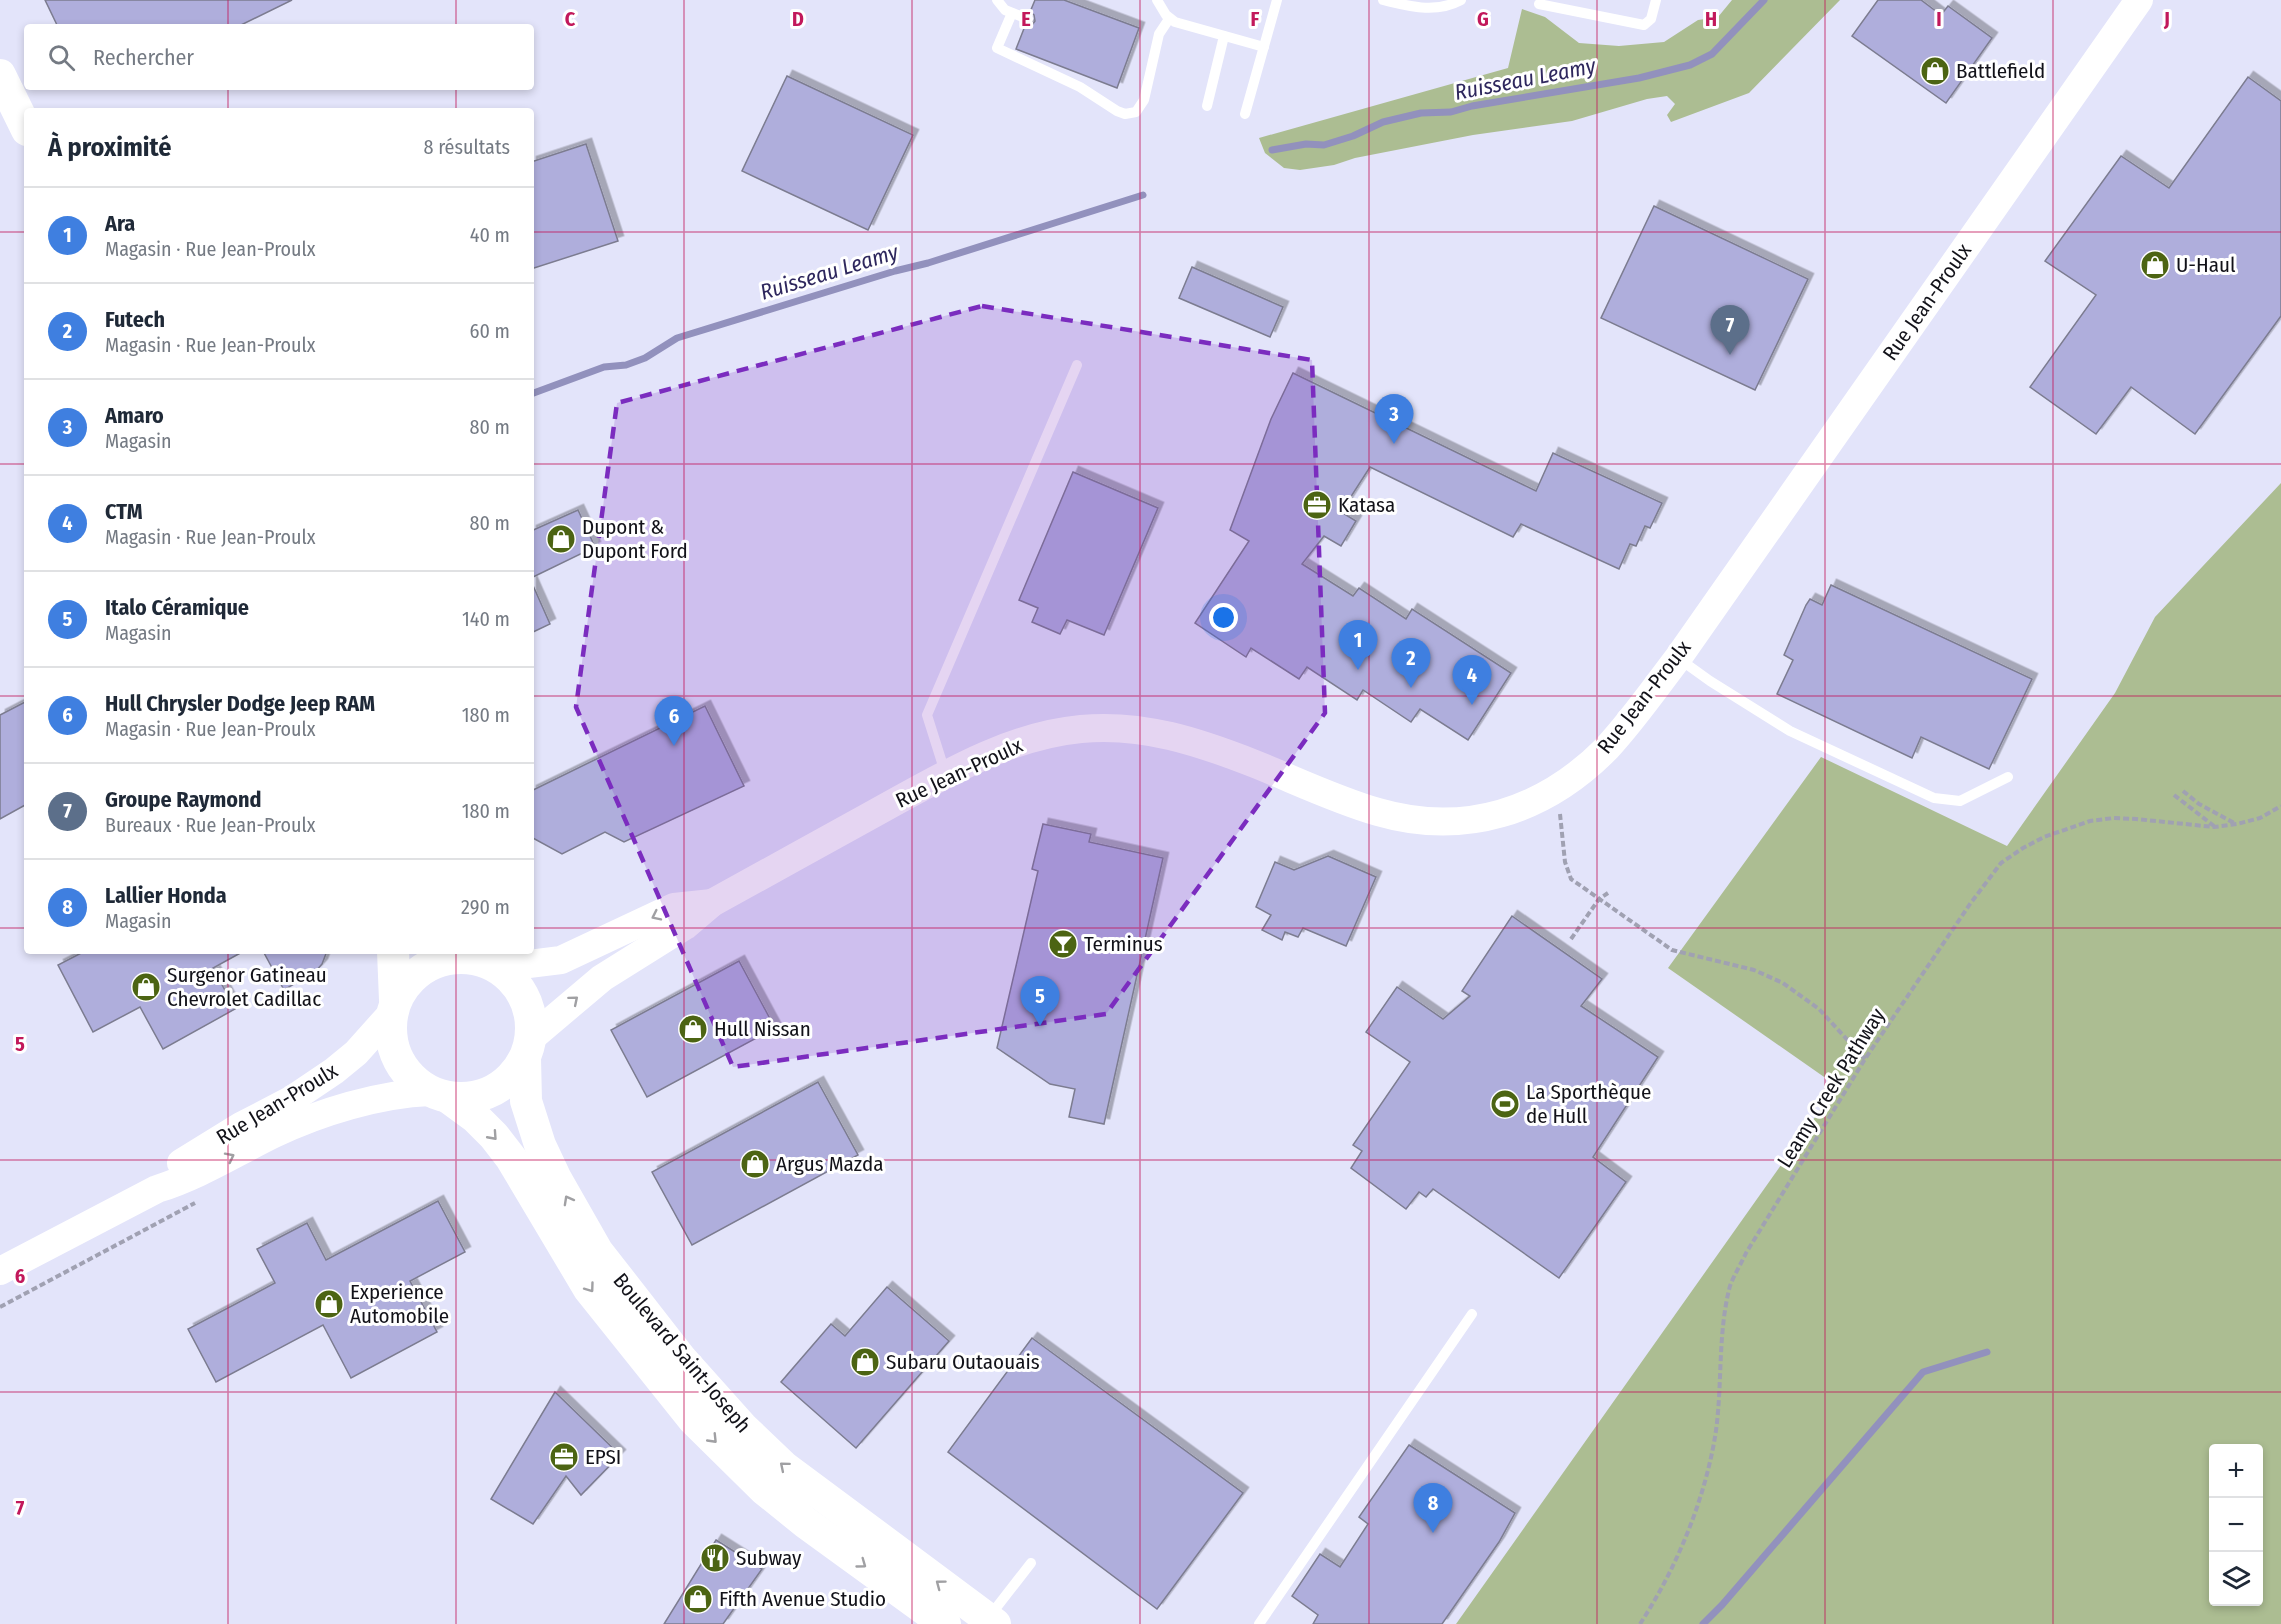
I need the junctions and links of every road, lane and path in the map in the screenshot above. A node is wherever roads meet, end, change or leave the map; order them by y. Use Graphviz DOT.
graph roads {
  1 [pos="997,0"];
  2 [pos="1157,0"];
  3 [pos="1277,0"];
  4 [pos="1383,0"];
  5 [pos="1461,0"];
  6 [pos="1656,0"];
  7 [pos="2139,0"];
  8 [pos="1539,4"];
  9 [pos="1012,13"];
  10 [pos="1028,19"];
  11 [pos="1169,19"];
  12 [pos="1224,36"];
  13 [pos="1264,47"];
  14 [pos="0,75"];
  15 [pos="1207,106"];
  16 [pos="1245,114"];
  17 [pos="24,124"];
  18 [pos="1077,365"];
  19 [pos="1678,658"];
  20 [pos="945,776"];
  21 [pos="2008,777"];
  22 [pos="2183,791"];
  23 [pos="2174,795"];
  24 [pos="2281,806"];
  25 [pos="1559,810"];
  26 [pos="2237,824"];
  27 [pos="2214,826"];
  28 [pos="1608,893"];
  29 [pos="1599,899"];
  30 [pos="712,903"];
  31 [pos="1571,939"];
  32 [pos="393,954"];
  33 [pos="485,960"];
  34 [pos="393,1007"];
  35 [pos="528,1048"];
  36 [pos="1865,1059"];
  37 [pos="439,1095"];
  38 [pos="157,1188"];
  39 [pos="198,1202"];
  40 [pos="0,1271"];
  41 [pos="0,1308"];
  42 [pos="1472,1314"];
  43 [pos="1031,1563"];
  44 [pos="988,1622"];
  45 [pos="945,1624"];
  46 [pos="1259,1624"];
  47 [pos="1640,1624"];
  1 -- 9 [label="lane"];
  2 -- 11 [label="lane"];
  3 -- 13 [label="lane"];
  4 -- 5 [label="lane"];
  6 -- 8 [label="lane"];
  7 -- 19 [label="street, Rue Jean-Proulx"];
  9 -- 10 [label="lane"];
  9 -- 11 [label="lane"];
  11 -- 12 [label="lane"];
  12 -- 13 [label="lane"];
  12 -- 15 [label="lane"];
  13 -- 16 [label="lane"];
  14 -- 17 [label="main road"];
  18 -- 20 [label="lane"];
  19 -- 20 [label="street, Rue Jean-Proulx"];
  19 -- 21 [label="lane"];
  20 -- 30 [label="street, Rue Jean-Proulx"];
  22 -- 26 [label="path"];
  23 -- 27 [label="path"];
  24 -- 26 [label="path, Leamy Creek Pathway"];
  25 -- 29 [label="path"];
  26 -- 27 [label="path, Leamy Creek Pathway"];
  27 -- 36 [label="path, Leamy Creek Pathway"];
  28 -- 29 [label="path"];
  29 -- 31 [label="path"];
  29 -- 36 [label="path"];
  30 -- 33 [label="street, Rue Jean-Proulx, one-way"];
  35 -- 30 [label="street, Rue Jean-Proulx, one-way"];
  32 -- 34 [label="main road"];
  33 -- 34 [label="main road"];
  33 -- 35 [label="main road"];
  34 -- 37 [label="main road"];
  34 -- 38 [label="street, Rue Jean-Proulx"];
  35 -- 37 [label="main road"];
  44 -- 35 [label="main road, Boulevard Saint-Joseph, one-way"];
  36 -- 47 [label="path, Leamy Creek Pathway"];
  38 -- 37 [label="street, Rue Jean-Proulx, one-way"];
  37 -- 45 [label="main road, Boulevard Saint-Joseph, one-way"];
  38 -- 40 [label="street, Rue Jean-Proulx"];
  39 -- 41 [label="path"];
  42 -- 46 [label="lane"];
  43 -- 44 [label="lane"];
}
